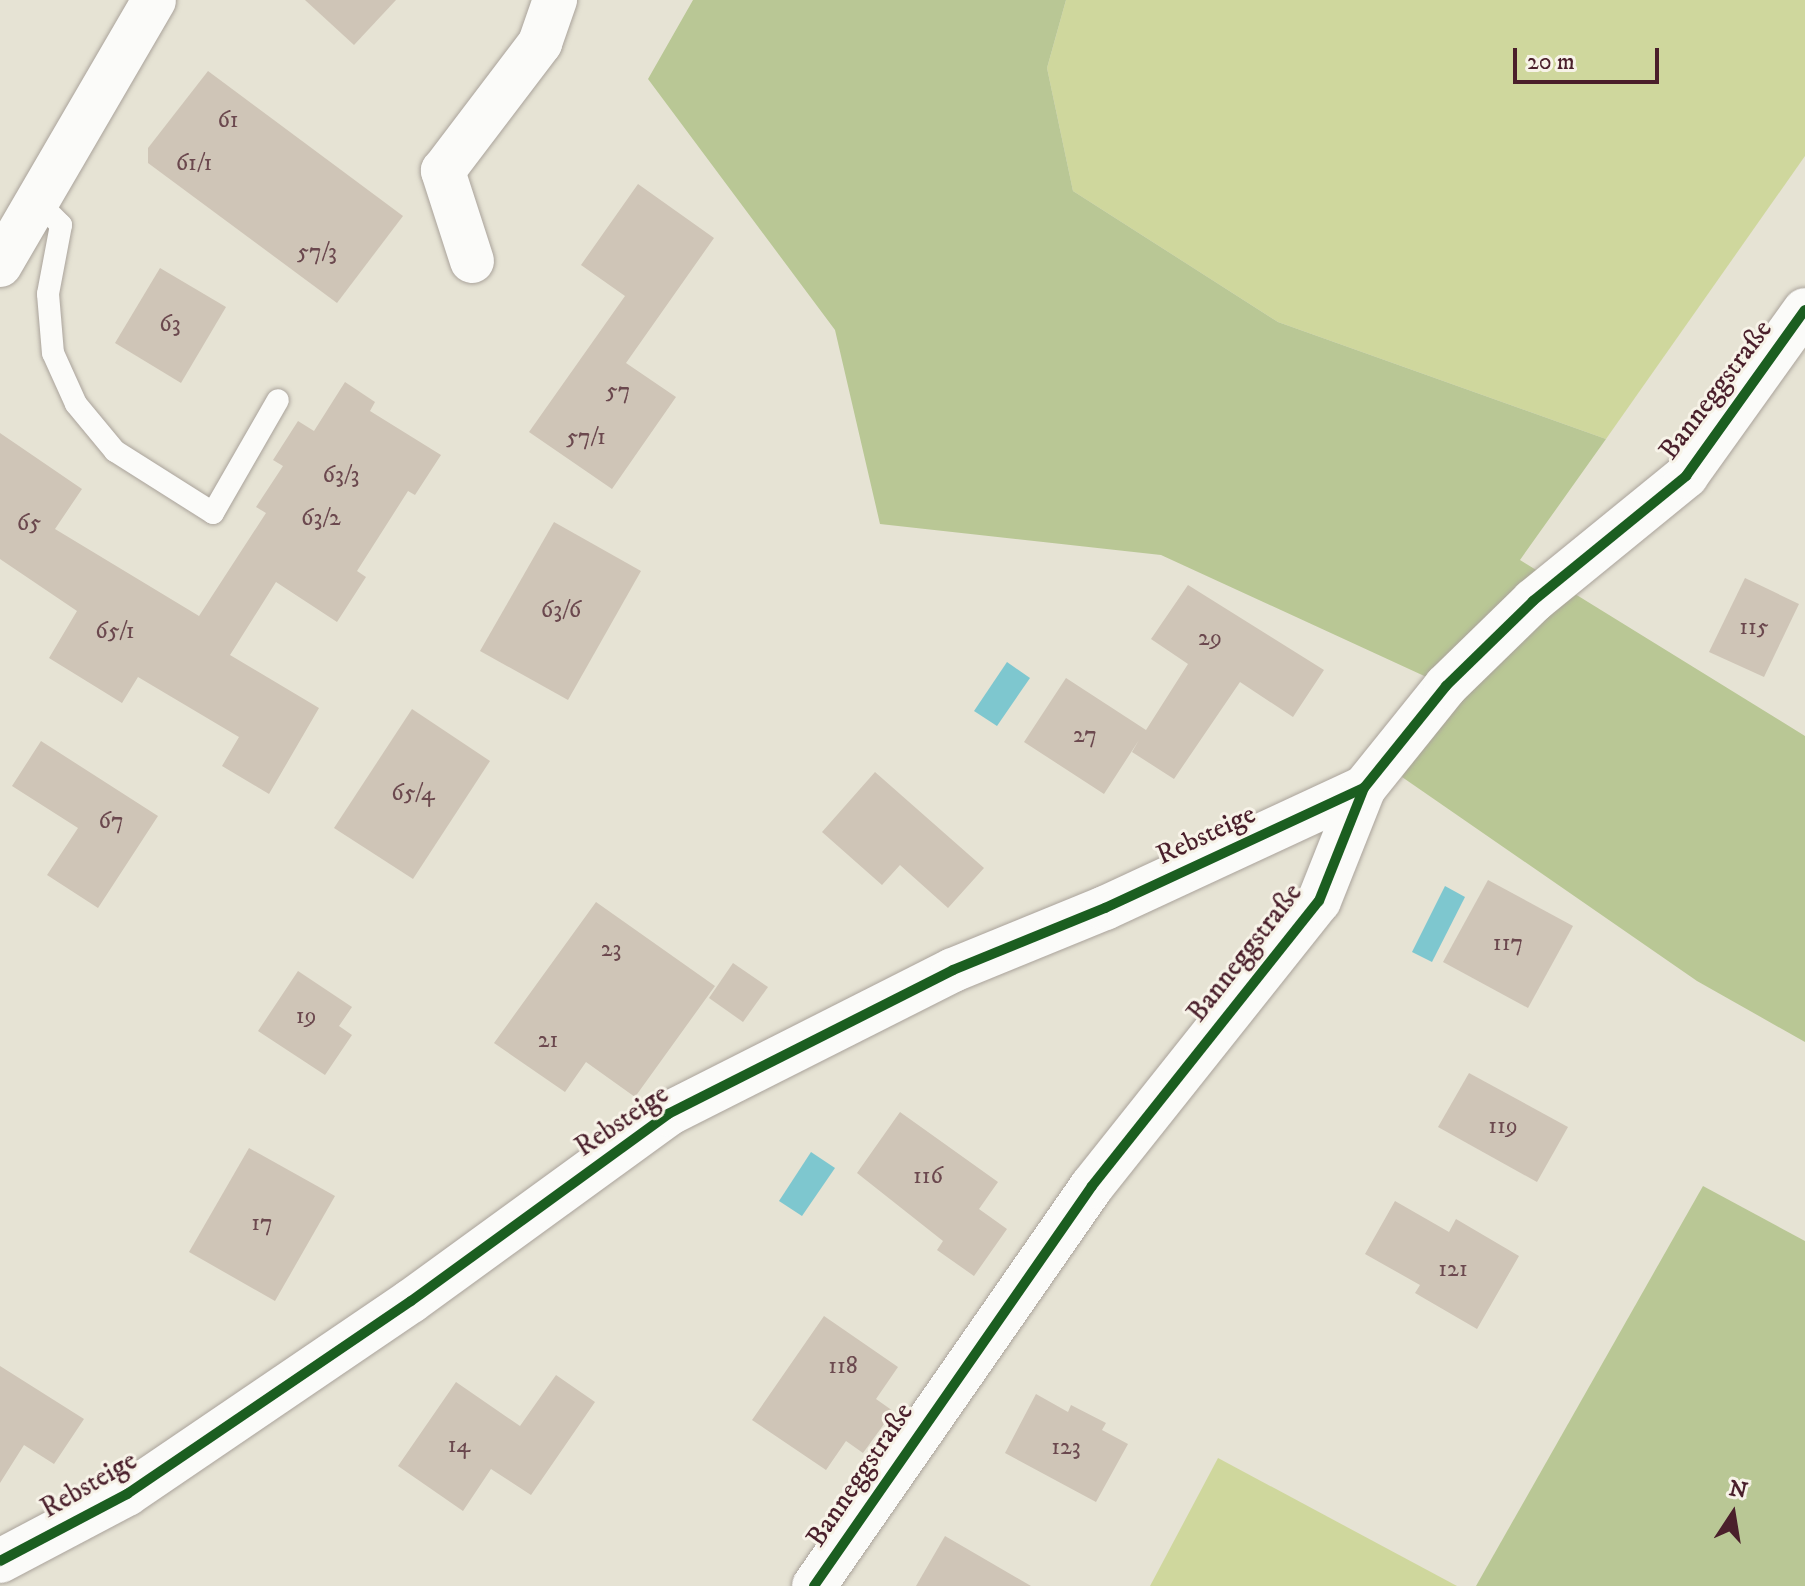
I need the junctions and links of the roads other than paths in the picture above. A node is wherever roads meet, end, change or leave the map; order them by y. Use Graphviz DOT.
graph roads {
  1 [pos="154,0"];
  2 [pos="555,0"];
  3 [pos="37,201"];
  4 [pos="472,261"];
  5 [pos="0,265"];
  6 [pos="1805,310"];
  7 [pos="278,400"];
  8 [pos="1364,788"];
  9 [pos="0,1561"];
  10 [pos="814,1586"];
  1 -- 3 [label="street"];
  2 -- 4 [label="street"];
  3 -- 5 [label="street"];
  3 -- 7 [label="lane"];
  6 -- 8 [label="street, Banneggstraße"];
  8 -- 9 [label="street, Rebsteige"];
  8 -- 10 [label="street, Banneggstraße"];
}
